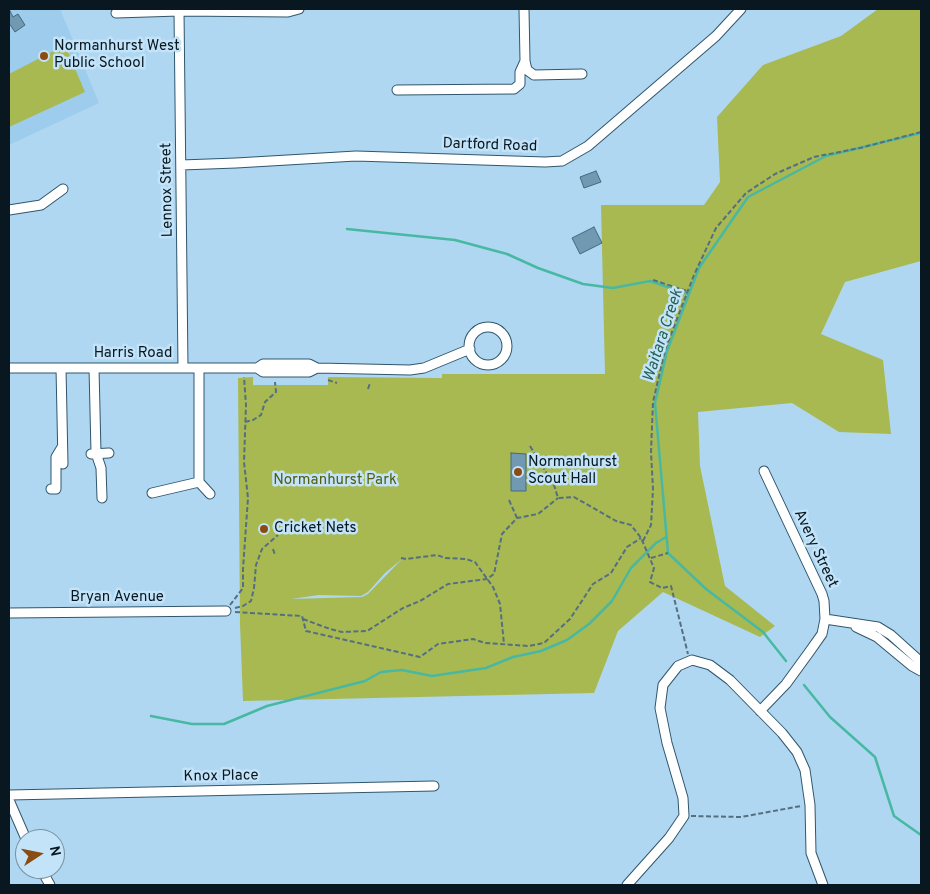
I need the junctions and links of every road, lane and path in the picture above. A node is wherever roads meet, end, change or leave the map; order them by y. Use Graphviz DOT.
graph roads {
  1 [pos="299,9"];
  2 [pos="524,9"];
  3 [pos="741,9"];
  4 [pos="179,11"];
  5 [pos="116,13"];
  6 [pos="524,61"];
  7 [pos="582,74"];
  8 [pos="397,90"];
  9 [pos="921,132"];
  10 [pos="181,165"];
  11 [pos="63,189"];
  12 [pos="9,210"];
  13 [pos="653,280"];
  14 [pos="687,291"];
  15 [pos="470,350"];
  16 [pos="9,368"];
  17 [pos="61,368"];
  18 [pos="94,368"];
  19 [pos="183,368"];
  20 [pos="199,368"];
  21 [pos="244,368"];
  22 [pos="257,368"];
  23 [pos="317,368"];
  24 [pos="273,372"];
  25 [pos="328,380"];
  26 [pos="337,383"];
  27 [pos="370,383"];
  28 [pos="368,389"];
  29 [pos="245,422"];
  30 [pos="62,446"];
  31 [pos="530,446"];
  32 [pos="94,453"];
  33 [pos="109,453"];
  34 [pos="63,464"];
  35 [pos="764,471"];
  36 [pos="199,482"];
  37 [pos="51,489"];
  38 [pos="152,493"];
  39 [pos="210,494"];
  40 [pos="102,498"];
  41 [pos="558,498"];
  42 [pos="508,500"];
  43 [pos="518,518"];
  44 [pos="278,535"];
  45 [pos="641,538"];
  46 [pos="643,541"];
  47 [pos="274,549"];
  48 [pos="668,553"];
  49 [pos="275,555"];
  50 [pos="402,558"];
  51 [pos="650,558"];
  52 [pos="487,579"];
  53 [pos="226,611"];
  54 [pos="9,613"];
  55 [pos="303,619"];
  56 [pos="825,619"];
  57 [pos="850,624"];
  58 [pos="504,644"];
  59 [pos="688,654"];
  60 [pos="921,662"];
  61 [pos="921,671"];
  62 [pos="760,711"];
  63 [pos="434,786"];
  64 [pos="9,795"];
  65 [pos="9,800"];
  66 [pos="810,805"];
  67 [pos="703,816"];
  68 [pos="22,829"];
  69 [pos="627,885"];
  70 [pos="823,885"];
  1 -- 4 [label="street"];
  2 -- 6 [label="street"];
  3 -- 10 [label="street, Dartford Road"];
  4 -- 5 [label="street"];
  4 -- 10 [label="street, Lennox Street"];
  6 -- 7 [label="street"];
  6 -- 8 [label="street"];
  9 -- 14 [label="path"];
  10 -- 19 [label="street, Lennox Street"];
  11 -- 12 [label="street"];
  13 -- 14 [label="path"];
  14 -- 46 [label="path"];
  15 -- 15 [label="street"];
  15 -- 23 [label="street, Harris Road"];
  16 -- 17 [label="street, Harris Road"];
  17 -- 18 [label="street, Harris Road"];
  17 -- 30 [label="street"];
  18 -- 19 [label="street, Harris Road"];
  18 -- 32 [label="street"];
  19 -- 20 [label="street, Harris Road"];
  20 -- 21 [label="street, Harris Road"];
  20 -- 36 [label="street"];
  21 -- 22 [label="street, Harris Road"];
  21 -- 29 [label="path"];
  22 -- 23 [label="street, Harris Road"];
  22 -- 24 [label="street, Harris Road"];
  23 -- 24 [label="street, Harris Road"];
  24 -- 29 [label="path"];
  25 -- 26 [label="path"];
  27 -- 28 [label="path"];
  29 -- 53 [label="path"];
  30 -- 34 [label="street"];
  30 -- 37 [label="street"];
  31 -- 41 [label="path"];
  32 -- 33 [label="street"];
  32 -- 40 [label="street"];
  35 -- 56 [label="street, Avery Street"];
  36 -- 38 [label="street"];
  36 -- 39 [label="street"];
  41 -- 43 [label="path"];
  41 -- 45 [label="path"];
  42 -- 43 [label="path"];
  43 -- 52 [label="path"];
  44 -- 53 [label="path"];
  45 -- 46 [label="path"];
  45 -- 58 [label="path"];
  46 -- 51 [label="path"];
  47 -- 49 [label="path"];
  48 -- 51 [label="path"];
  50 -- 52 [label="path"];
  51 -- 59 [label="path"];
  52 -- 55 [label="path"];
  52 -- 58 [label="path"];
  53 -- 54 [label="street, Bryan Avenue"];
  53 -- 55 [label="path"];
  55 -- 58 [label="path"];
  56 -- 57 [label="street"];
  56 -- 62 [label="street, Avery Street"];
  57 -- 60 [label="street"];
  57 -- 61 [label="street"];
  62 -- 66 [label="street"];
  62 -- 69 [label="street"];
  63 -- 64 [label="street, Knox Place"];
  65 -- 68 [label="street"];
  66 -- 67 [label="path"];
  66 -- 70 [label="street"];
}
